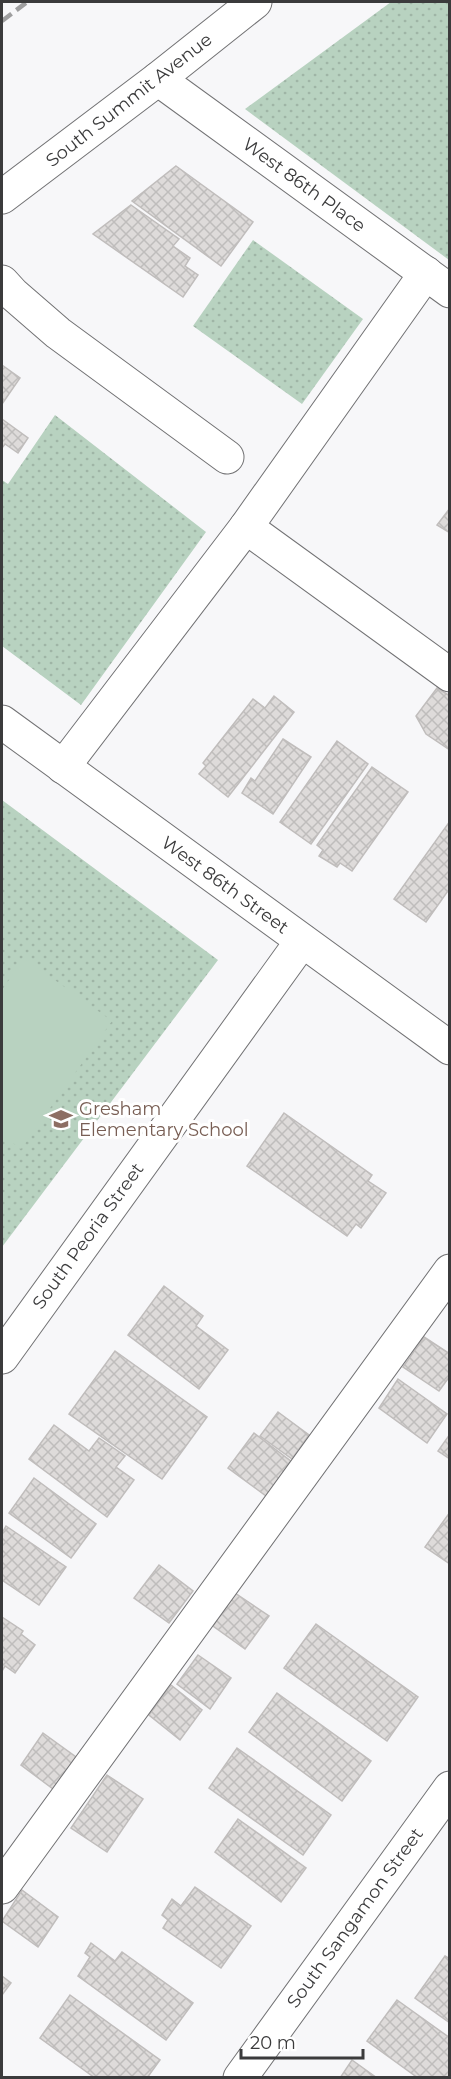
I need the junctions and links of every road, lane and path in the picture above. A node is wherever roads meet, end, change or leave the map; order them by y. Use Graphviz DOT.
graph roads {
  1 [pos="255,2"];
  2 [pos="158,79"];
  3 [pos="2,197"];
  4 [pos="2,282"];
  5 [pos="438,282"];
  6 [pos="227,457"];
  7 [pos="246,527"];
  8 [pos="450,675"];
  9 [pos="2,722"];
  10 [pos="63,767"];
  11 [pos="302,941"];
  12 [pos="450,1048"];
  13 [pos="450,1271"];
  14 [pos="2,1357"];
  15 [pos="450,1788"];
  16 [pos="2,1887"];
  17 [pos="240,2078"];
  1 -- 2 [label="street, South Summit Avenue"];
  2 -- 3 [label="street, South Summit Avenue"];
  2 -- 5 [label="street, West 86th Place"];
  4 -- 6 [label="street"];
  5 -- 7 [label="street"];
  7 -- 8 [label="street"];
  7 -- 10 [label="street"];
  9 -- 10 [label="street, West 86th Street"];
  10 -- 11 [label="street, West 86th Street"];
  11 -- 12 [label="street, West 86th Street"];
  11 -- 14 [label="street, South Peoria Street"];
  13 -- 16 [label="street"];
  15 -- 17 [label="street, South Sangamon Street"];
}
